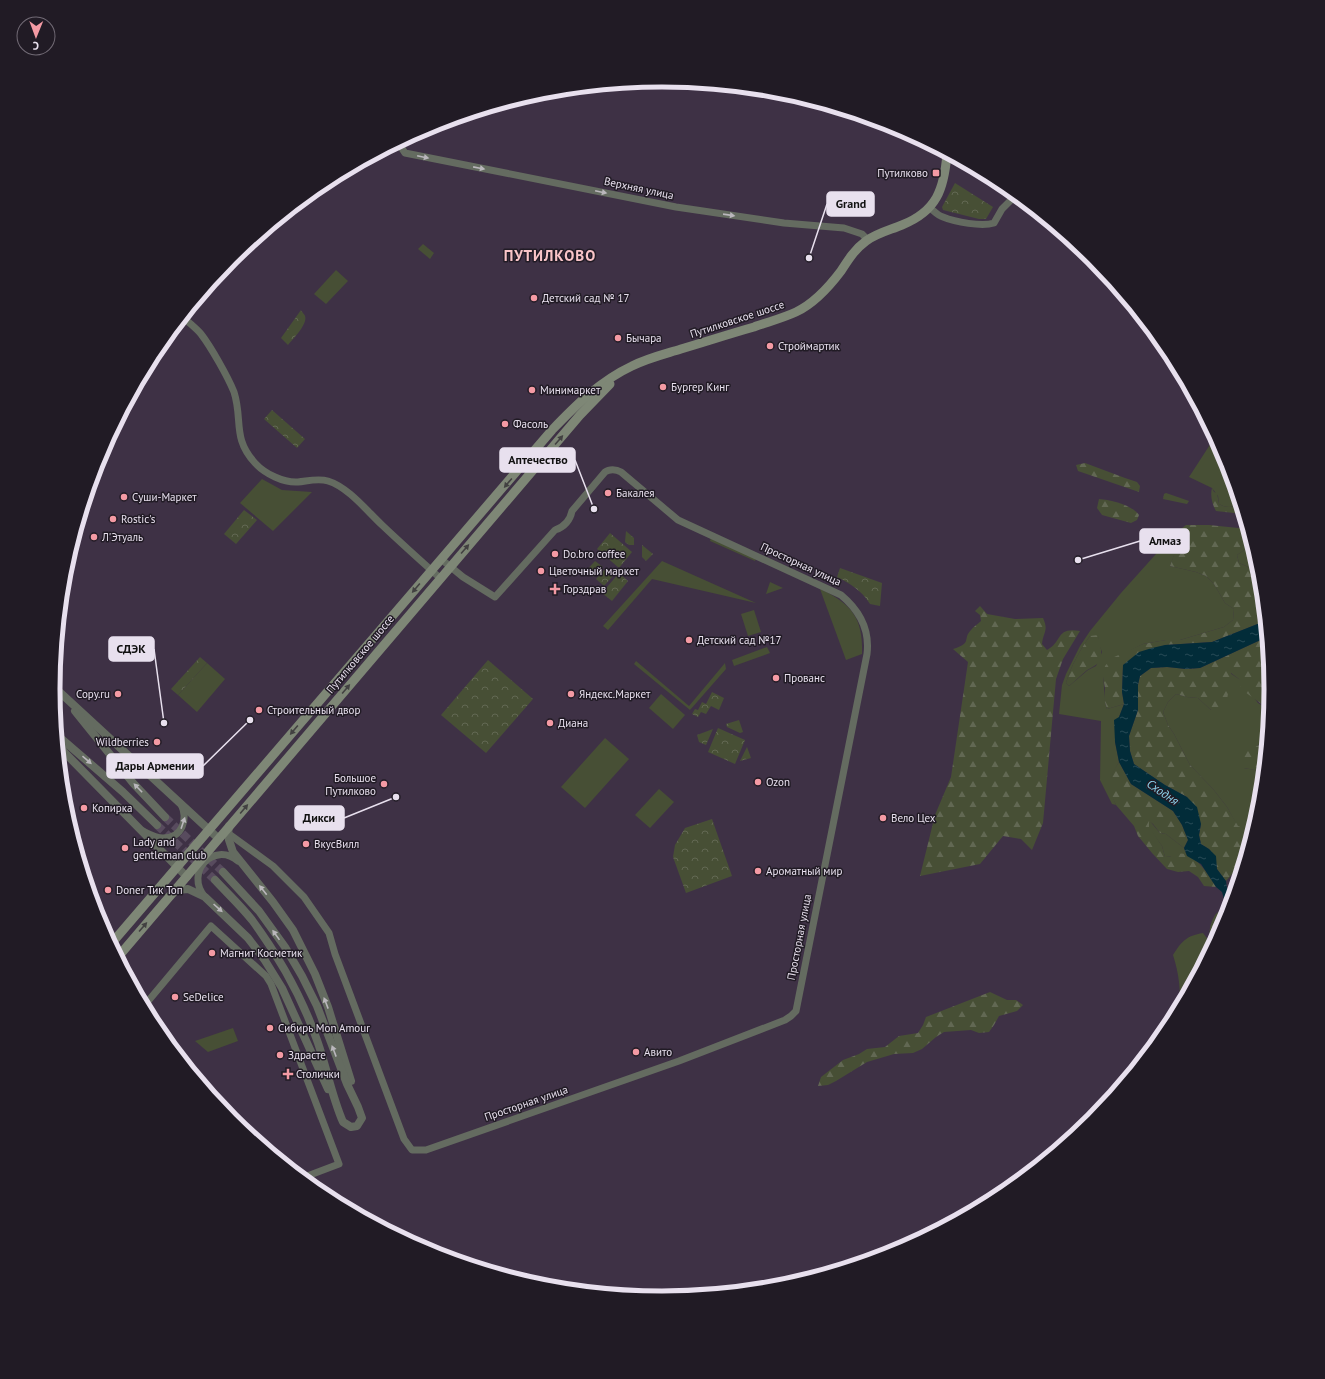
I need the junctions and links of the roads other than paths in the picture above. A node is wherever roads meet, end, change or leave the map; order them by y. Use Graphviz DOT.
graph roads {
  1 [pos="401,147"];
  2 [pos="947,159"];
  3 [pos="1011,199"];
  4 [pos="930,208"];
  5 [pos="868,240"];
  6 [pos="187,320"];
  7 [pos="625,369"];
  8 [pos="441,559"];
  9 [pos="450,567"];
  10 [pos="431,570"];
  11 [pos="440,578"];
  12 [pos="60,692"];
  13 [pos="60,693"];
  14 [pos="62,738"];
  15 [pos="63,749"];
  16 [pos="181,804"];
  17 [pos="165,817"];
  18 [pos="157,825"];
  19 [pos="208,830"];
  20 [pos="228,830"];
  21 [pos="143,831"];
  22 [pos="219,839"];
  23 [pos="240,862"];
  24 [pos="176,867"];
  25 [pos="223,872"];
  26 [pos="187,877"];
  27 [pos="215,880"];
  28 [pos="172,893"];
  29 [pos="205,896"];
  30 [pos="115,940"];
  31 [pos="121,954"];
  32 [pos="148,1002"];
  33 [pos="358,1107"];
  34 [pos="342,1119"];
  35 [pos="308,1176"];
  1 -- 5 [label="street, Верхняя улица, one-way"];
  2 -- 4 [label="main road, Путилковское шоссе"];
  3 -- 4 [label="street"];
  4 -- 5 [label="main road, Путилковское шоссе"];
  5 -- 7 [label="main road, Путилковское шоссе"];
  6 -- 10 [label="street"];
  7 -- 8 [label="main road, Путилковское шоссе, one-way"];
  9 -- 7 [label="main road, Путилковское шоссе, one-way"];
  8 -- 9 [label="street, Просторная улица"];
  8 -- 10 [label="main road, Путилковское шоссе"];
  9 -- 11 [label="main road, Путилковское шоссе"];
  9 -- 20 [label="street, Просторная улица"];
  10 -- 11 [label="street"];
  10 -- 19 [label="main road, Путилковское шоссе, one-way"];
  20 -- 11 [label="main road, Путилковское шоссе, one-way"];
  12 -- 16 [label="street"];
  17 -- 13 [label="street, one-way"];
  14 -- 18 [label="street, one-way"];
  15 -- 21 [label="street"];
  16 -- 19 [label="street"];
  21 -- 16 [label="street, one-way"];
  19 -- 22 [label="street"];
  19 -- 24 [label="main road, Путилковское шоссе"];
  20 -- 22 [label="main road, Путилковское шоссе"];
  20 -- 23 [label="street"];
  21 -- 24 [label="street"];
  22 -- 26 [label="main road, Путилковское шоссе"];
  23 -- 29 [label="street"];
  33 -- 23 [label="street, one-way"];
  24 -- 26 [label="street"];
  24 -- 30 [label="main road, Путилковское шоссе"];
  33 -- 25 [label="street, one-way"];
  26 -- 28 [label="main road, Путилковское шоссе"];
  27 -- 34 [label="street"];
  28 -- 29 [label="street"];
  31 -- 28 [label="main road, Путилковское шоссе, one-way"];
  29 -- 34 [label="street, one-way"];
  32 -- 35 [label="street"];
  33 -- 34 [label="street"];
}
